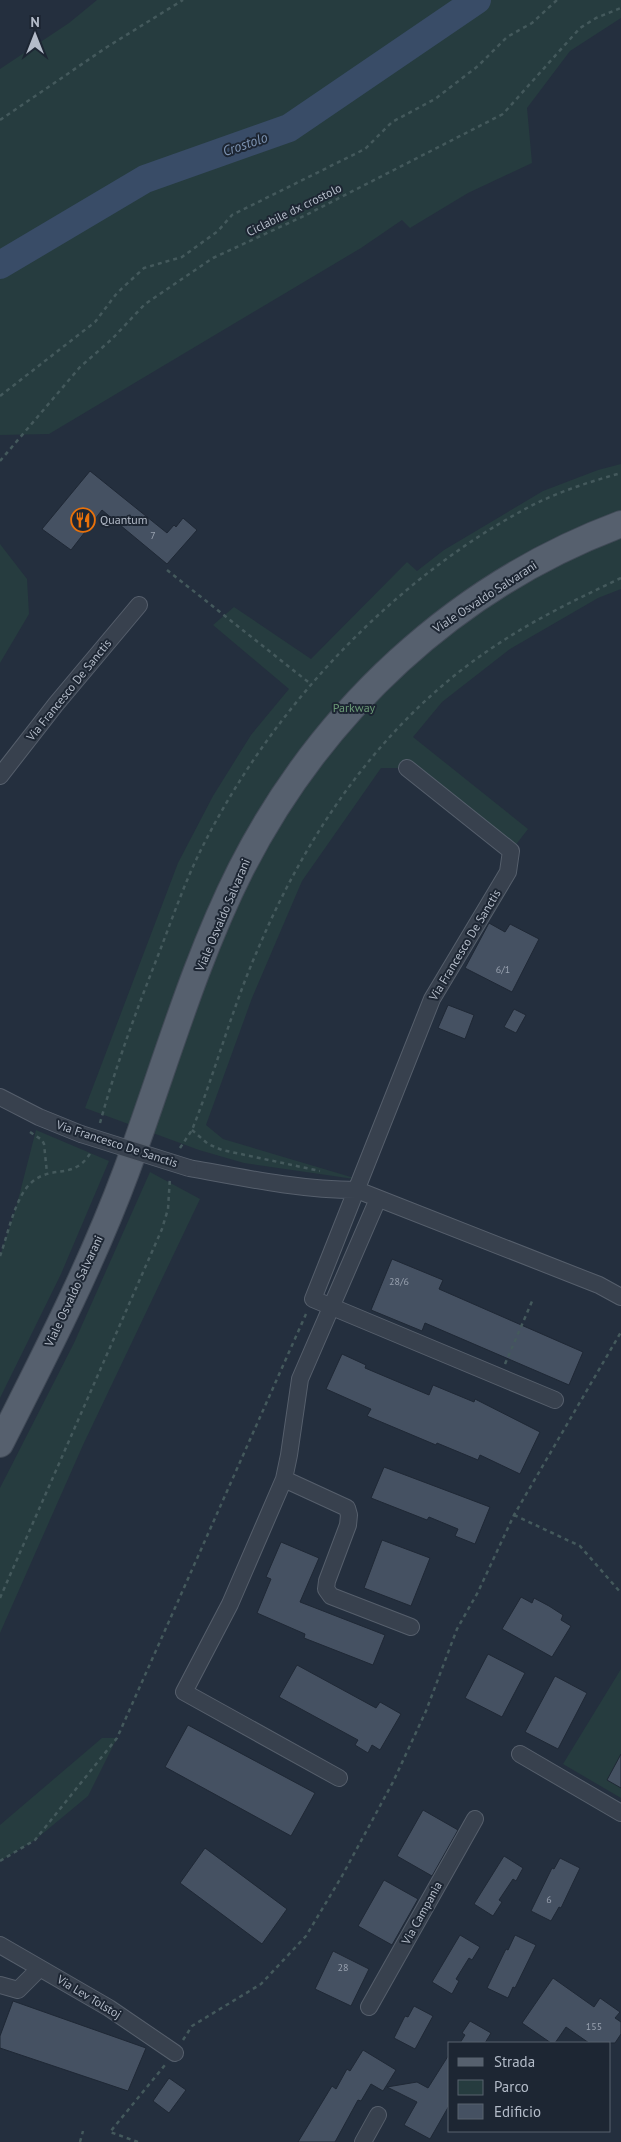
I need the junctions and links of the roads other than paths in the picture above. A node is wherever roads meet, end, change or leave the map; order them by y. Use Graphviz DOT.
graph roads {
  1 [pos="621,524"];
  2 [pos="139,605"];
  3 [pos="407,768"];
  4 [pos="0,776"];
  5 [pos="0,1097"];
  6 [pos="357,1190"];
  7 [pos="378,1199"];
  8 [pos="621,1297"];
  9 [pos="332,1307"];
  10 [pos="555,1400"];
  11 [pos="0,1444"];
  12 [pos="284,1479"];
  13 [pos="411,1627"];
  14 [pos="520,1754"];
  15 [pos="338,1778"];
  16 [pos="621,1813"];
  17 [pos="475,1819"];
  18 [pos="0,1945"];
  19 [pos="40,1968"];
  20 [pos="0,1985"];
  21 [pos="369,2007"];
  22 [pos="176,2053"];
  23 [pos="378,2115"];
  24 [pos="364,2142"];
  1 -- 11 [label="main road, Viale Osvaldo Salvarani"];
  2 -- 4 [label="street, Via Francesco De Sanctis"];
  3 -- 6 [label="street, Via Francesco De Sanctis"];
  5 -- 6 [label="street, Via Francesco De Sanctis, bridge"];
  6 -- 7 [label="street, Via Francesco De Sanctis"];
  6 -- 9 [label="street"];
  7 -- 8 [label="street, Via Francesco De Sanctis"];
  7 -- 9 [label="street"];
  9 -- 10 [label="street"];
  9 -- 12 [label="street"];
  12 -- 13 [label="street"];
  12 -- 15 [label="street"];
  14 -- 16 [label="street"];
  17 -- 21 [label="street, Via Campania"];
  18 -- 19 [label="street, Via Lev Tolstoj"];
  19 -- 20 [label="street"];
  19 -- 22 [label="street, Via Lev Tolstoj"];
  23 -- 24 [label="street"];
}
